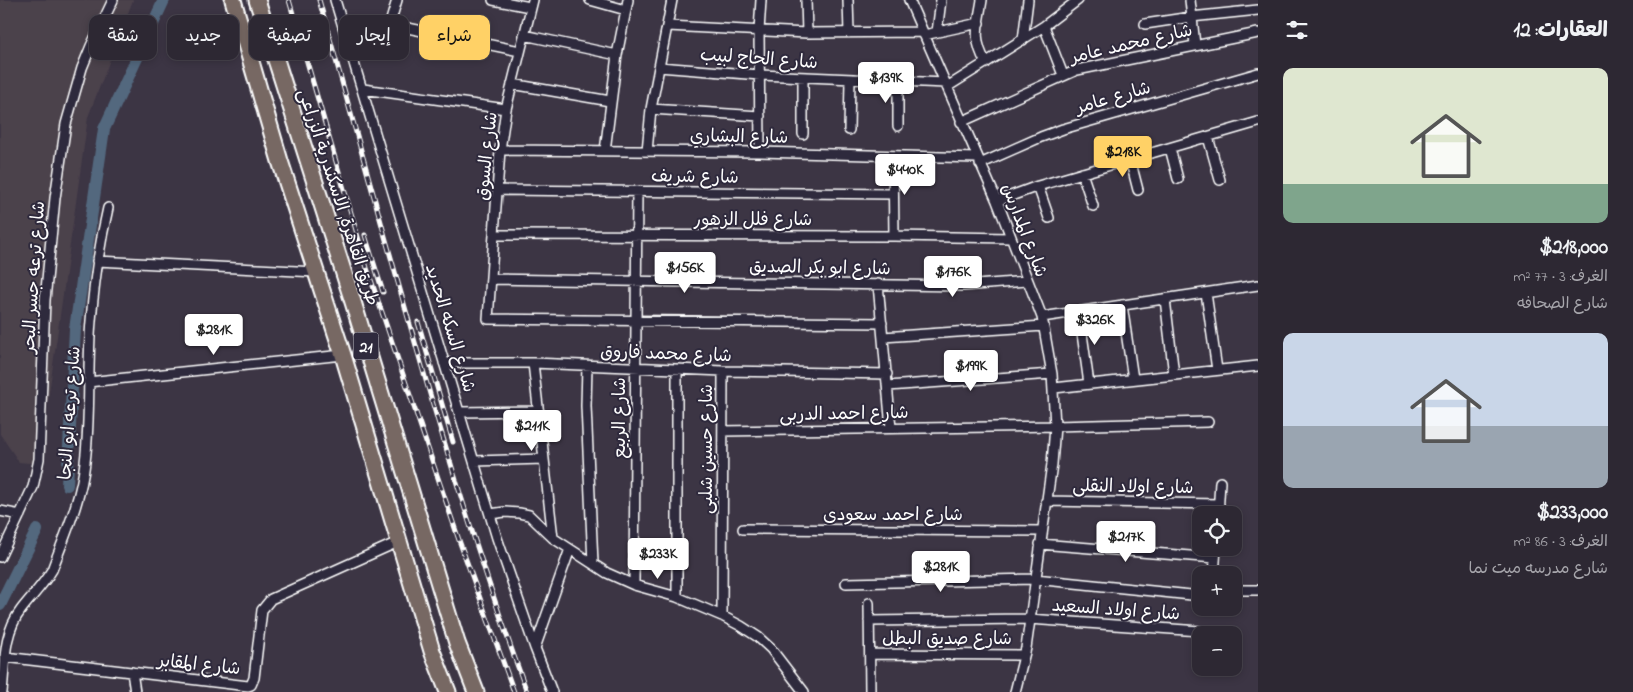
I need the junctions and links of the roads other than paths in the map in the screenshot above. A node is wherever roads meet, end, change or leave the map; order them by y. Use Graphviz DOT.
graph roads {
  1 [pos="113,0"];
  2 [pos="233,0"];
  3 [pos="257,0"];
  4 [pos="335,0"];
  5 [pos="397,0"];
  6 [pos="493,0"];
  7 [pos="590,0"];
  8 [pos="628,0"];
  9 [pos="672,0"];
  10 [pos="761,0"];
  11 [pos="806,0"];
  12 [pos="848,0"];
  13 [pos="909,0"];
  14 [pos="942,0"];
  15 [pos="982,0"];
  16 [pos="1028,0"];
  17 [pos="1078,0"];
  18 [pos="1190,0"];
  19 [pos="531,4"];
  20 [pos="626,10"];
  21 [pos="1258,10"];
  22 [pos="1191,17"];
  23 [pos="978,23"];
  24 [pos="1145,24"];
  25 [pos="668,26"];
  26 [pos="1044,26"];
  27 [pos="759,31"];
  28 [pos="937,32"];
  29 [pos="807,33"];
  30 [pos="849,33"];
  31 [pos="1258,33"];
  32 [pos="924,34"];
  33 [pos="524,35"];
  34 [pos="1023,40"];
  35 [pos="1195,45"];
  36 [pos="520,51"];
  37 [pos="617,55"];
  38 [pos="986,63"];
  39 [pos="659,67"];
  40 [pos="1258,73"];
  41 [pos="760,75"];
  42 [pos="1064,75"];
  43 [pos="804,78"];
  44 [pos="850,80"];
  45 [pos="898,81"];
  46 [pos="512,84"];
  47 [pos="947,85"];
  48 [pos="363,89"];
  49 [pos="610,101"];
  50 [pos="506,109"];
  51 [pos="651,109"];
  52 [pos="760,116"];
  53 [pos="961,122"];
  54 [pos="1258,122"];
  55 [pos="898,126"];
  56 [pos="849,130"];
  57 [pos="803,134"];
  58 [pos="1208,137"];
  59 [pos="1170,148"];
  60 [pos="500,150"];
  61 [pos="605,151"];
  62 [pos="647,152"];
  63 [pos="760,152"];
  64 [pos="893,156"];
  65 [pos="1130,160"];
  66 [pos="979,161"];
  67 [pos="1082,173"];
  68 [pos="1178,179"];
  69 [pos="1220,180"];
  70 [pos="1038,186"];
  71 [pos="498,190"];
  72 [pos="1138,190"];
  73 [pos="637,191"];
  74 [pos="893,194"];
  75 [pos="997,201"];
  76 [pos="1094,206"];
  77 [pos="108,208"];
  78 [pos="1049,218"];
  79 [pos="495,235"];
  80 [pos="637,235"];
  81 [pos="894,236"];
  82 [pos="1010,238"];
  83 [pos="97,261"];
  84 [pos="316,272"];
  85 [pos="491,279"];
  86 [pos="636,281"];
  87 [pos="1027,281"];
  88 [pos="878,284"];
  89 [pos="1258,285"];
  90 [pos="1206,293"];
  91 [pos="1165,299"];
  92 [pos="1122,305"];
  93 [pos="1078,312"];
  94 [pos="636,320"];
  95 [pos="1043,321"];
  96 [pos="882,323"];
  97 [pos="883,336"];
  98 [pos="343,355"];
  99 [pos="444,363"];
  100 [pos="533,363"];
  101 [pos="587,366"];
  102 [pos="1258,366"];
  103 [pos="636,368"];
  104 [pos="677,370"];
  105 [pos="1217,370"];
  106 [pos="723,371"];
  107 [pos="887,374"];
  108 [pos="1052,374"];
  109 [pos="1174,374"];
  110 [pos="1133,379"];
  111 [pos="88,382"];
  112 [pos="1089,384"];
  113 [pos="888,386"];
  114 [pos="1054,388"];
  115 [pos="539,411"];
  116 [pos="460,412"];
  117 [pos="1208,422"];
  118 [pos="1055,426"];
  119 [pos="891,428"];
  120 [pos="723,430"];
  121 [pos="544,459"];
  122 [pos="475,461"];
  123 [pos="1220,482"];
  124 [pos="1046,501"];
  125 [pos="1219,504"];
  126 [pos="0,511"];
  127 [pos="490,514"];
  128 [pos="20,515"];
  129 [pos="743,529"];
  130 [pos="1042,531"];
  131 [pos="553,538"];
  132 [pos="398,542"];
  133 [pos="4,543"];
  134 [pos="1040,544"];
  135 [pos="570,548"];
  136 [pos="0,558"];
  137 [pos="1215,558"];
  138 [pos="593,563"];
  139 [pos="1215,566"];
  140 [pos="1035,579"];
  141 [pos="846,583"];
  142 [pos="634,585"];
  143 [pos="1242,590"];
  144 [pos="1258,590"];
  145 [pos="1192,595"];
  146 [pos="677,598"];
  147 [pos="869,603"];
  148 [pos="722,616"];
  149 [pos="1029,619"];
  150 [pos="869,621"];
  151 [pos="1192,630"];
  152 [pos="535,648"];
  153 [pos="870,654"];
  154 [pos="1024,655"];
  155 [pos="5,657"];
  156 [pos="132,672"];
  157 [pos="248,689"];
  158 [pos="2,692"];
  159 [pos="135,692"];
  160 [pos="448,692"];
  161 [pos="476,692"];
  162 [pos="552,692"];
  163 [pos="804,692"];
  164 [pos="870,692"];
  165 [pos="1015,692"];
  1 -- 128 [label="street, شارع ترعه جسر البحر"];
  2 -- 84 [label="highway, 21"];
  3 -- 161 [label="highway, طريق القاهرة, الاسكندرية الزراعى / 21"];
  4 -- 48 [label="street, شارع السكه الحديد"];
  5 -- 36 [label="street"];
  6 -- 19 [label="street"];
  7 -- 20 [label="street"];
  8 -- 20 [label="street"];
  9 -- 25 [label="street"];
  10 -- 27 [label="street"];
  11 -- 29 [label="street"];
  12 -- 30 [label="street"];
  13 -- 32 [label="street, شارع المدارس"];
  14 -- 28 [label="street"];
  15 -- 23 [label="street"];
  16 -- 34 [label="street"];
  17 -- 26 [label="street"];
  18 -- 22 [label="street"];
  19 -- 33 [label="street, شارع السوق"];
  20 -- 37 [label="street"];
  21 -- 22 [label="street"];
  22 -- 24 [label="street"];
  22 -- 35 [label="street"];
  23 -- 28 [label="street"];
  23 -- 38 [label="street"];
  25 -- 27 [label="street"];
  25 -- 39 [label="street"];
  26 -- 34 [label="street"];
  26 -- 42 [label="street"];
  27 -- 29 [label="street"];
  27 -- 41 [label="street"];
  28 -- 32 [label="street"];
  29 -- 30 [label="street"];
  30 -- 32 [label="street"];
  31 -- 35 [label="street, شارع محمد عامر"];
  32 -- 47 [label="street, شارع المدارس"];
  33 -- 36 [label="street, شارع السوق"];
  33 -- 37 [label="street"];
  34 -- 38 [label="street"];
  35 -- 42 [label="street, شارع محمد عامر"];
  36 -- 46 [label="street, شارع السوق"];
  37 -- 49 [label="street"];
  38 -- 47 [label="street"];
  39 -- 41 [label="street, شارع الحاج لبيب"];
  39 -- 51 [label="street"];
  40 -- 66 [label="street, شارع عامر"];
  41 -- 43 [label="street, شارع الحاج لبيب"];
  41 -- 52 [label="street"];
  42 -- 53 [label="street, شارع محمد عامر"];
  43 -- 44 [label="street, شارع الحاج لبيب"];
  43 -- 57 [label="street"];
  44 -- 45 [label="street, شارع الحاج لبيب"];
  44 -- 56 [label="street"];
  45 -- 47 [label="street, شارع الحاج لبيب"];
  45 -- 55 [label="street"];
  46 -- 49 [label="street"];
  46 -- 50 [label="street, شارع السوق"];
  47 -- 53 [label="street, شارع المدارس"];
  48 -- 50 [label="street"];
  48 -- 99 [label="street, شارع السكه الحديد"];
  49 -- 61 [label="street"];
  50 -- 60 [label="street, شارع السوق"];
  51 -- 52 [label="street"];
  51 -- 62 [label="street"];
  52 -- 63 [label="street"];
  53 -- 66 [label="street, شارع المدارس"];
  54 -- 58 [label="street"];
  58 -- 59 [label="street"];
  58 -- 69 [label="street"];
  59 -- 65 [label="street"];
  59 -- 68 [label="street"];
  60 -- 61 [label="street, شارع البشاري"];
  60 -- 71 [label="street, شارع السوق"];
  61 -- 62 [label="street, شارع البشاري"];
  62 -- 63 [label="street, شارع البشاري"];
  63 -- 64 [label="street, شارع البشاري"];
  64 -- 66 [label="street, شارع البشاري"];
  64 -- 74 [label="street"];
  65 -- 67 [label="street"];
  65 -- 72 [label="street"];
  66 -- 75 [label="street, شارع المدارس"];
  67 -- 70 [label="street"];
  67 -- 76 [label="street"];
  70 -- 75 [label="street"];
  70 -- 78 [label="street"];
  71 -- 73 [label="street, شارع شريف"];
  71 -- 79 [label="street, شارع السوق"];
  73 -- 74 [label="street, شارع شريف"];
  73 -- 80 [label="street, شارع الربيع"];
  74 -- 81 [label="street"];
  75 -- 82 [label="street, شارع المدارس"];
  77 -- 83 [label="street, شارع ترعه ابو النجا"];
  79 -- 80 [label="street, شارع فلل الزهور"];
  79 -- 85 [label="street, شارع السوق"];
  80 -- 81 [label="street, شارع فلل الزهور"];
  80 -- 86 [label="street, شارع الربيع"];
  81 -- 82 [label="street, شارع فلل الزهور"];
  82 -- 87 [label="street, شارع المدارس"];
  83 -- 84 [label="street"];
  83 -- 111 [label="street, شارع ترعه ابو النجا"];
  84 -- 98 [label="highway, 21"];
  85 -- 86 [label="street, شارع ابو بكر الصديق"];
  85 -- 94 [label="street, شارع السوق"];
  86 -- 88 [label="street, شارع ابو بكر الصديق"];
  86 -- 94 [label="street, شارع الربيع"];
  87 -- 88 [label="street, شارع ابو بكر الصديق"];
  87 -- 95 [label="street, شارع المدارس"];
  88 -- 96 [label="street"];
  89 -- 90 [label="street"];
  90 -- 91 [label="street"];
  90 -- 105 [label="street"];
  91 -- 92 [label="street"];
  91 -- 109 [label="street"];
  92 -- 93 [label="street"];
  92 -- 110 [label="street"];
  93 -- 95 [label="street"];
  93 -- 112 [label="street"];
  94 -- 96 [label="street"];
  94 -- 103 [label="street, شارع الربيع"];
  95 -- 97 [label="street"];
  95 -- 108 [label="street, شارع المدارس"];
  96 -- 97 [label="street"];
  97 -- 107 [label="street"];
  98 -- 111 [label="street"];
  98 -- 132 [label="highway, 21"];
  99 -- 100 [label="street, شارع محمد فاروق"];
  99 -- 116 [label="street, شارع السكه الحديد"];
  100 -- 101 [label="street, شارع محمد فاروق"];
  100 -- 115 [label="street"];
  101 -- 103 [label="street, شارع محمد فاروق"];
  101 -- 138 [label="street"];
  102 -- 105 [label="street"];
  103 -- 104 [label="street, شارع محمد فاروق"];
  103 -- 142 [label="street, شارع الربيع"];
  104 -- 106 [label="street, شارع محمد فاروق"];
  104 -- 146 [label="street"];
  105 -- 109 [label="street"];
  106 -- 107 [label="street, شارع محمد فاروق"];
  106 -- 120 [label="street, شارع حسين شلبى"];
  107 -- 113 [label="street"];
  108 -- 113 [label="street"];
  108 -- 114 [label="street, شارع المدارس"];
  109 -- 110 [label="street"];
  110 -- 112 [label="street"];
  111 -- 155 [label="street, شارع ترعه ابو النجا"];
  112 -- 114 [label="street"];
  113 -- 119 [label="street"];
  114 -- 118 [label="street, شارع المدارس"];
  115 -- 116 [label="street"];
  115 -- 121 [label="street"];
  116 -- 122 [label="street, شارع السكه الحديد"];
  117 -- 118 [label="street, شارع احمد الدربى"];
  118 -- 119 [label="street, شارع احمد الدربى"];
  118 -- 124 [label="street, شارع المدارس"];
  119 -- 120 [label="street, شارع احمد الدربى"];
  120 -- 148 [label="street, شارع حسين شلبى"];
  121 -- 122 [label="street"];
  121 -- 131 [label="street"];
  122 -- 127 [label="street, شارع السكه الحديد"];
  123 -- 125 [label="street"];
  124 -- 125 [label="street, شارع اولاد النقلى"];
  124 -- 130 [label="street, شارع المدارس"];
  126 -- 128 [label="street"];
  127 -- 131 [label="street"];
  127 -- 152 [label="street, شارع السكه الحديد"];
  128 -- 133 [label="street, شارع ترعه جسر البحر"];
  129 -- 130 [label="street, شارع احمد سعودى"];
  130 -- 134 [label="street, شارع المدارس"];
  131 -- 135 [label="street"];
  132 -- 157 [label="street, شارع المقابر"];
  132 -- 160 [label="highway, 21"];
  133 -- 136 [label="street, شارع ترعه جسر البحر"];
  134 -- 137 [label="street"];
  134 -- 140 [label="street, شارع المدارس"];
  135 -- 138 [label="street"];
  135 -- 152 [label="street"];
  137 -- 139 [label="street"];
  138 -- 142 [label="street"];
  140 -- 141 [label="street"];
  140 -- 145 [label="street"];
  140 -- 149 [label="street, شارع المدارس"];
  142 -- 146 [label="street"];
  143 -- 144 [label="street"];
  146 -- 148 [label="street"];
  147 -- 150 [label="street"];
  148 -- 163 [label="street"];
  149 -- 150 [label="street, شارع اولاد السعيد"];
  149 -- 151 [label="street, شارع اولاد السعيد"];
  149 -- 154 [label="street, شارع المدارس"];
  150 -- 153 [label="street"];
  152 -- 162 [label="street, شارع السكه الحديد"];
  153 -- 154 [label="street, شارع صديق البطل"];
  153 -- 164 [label="street"];
  154 -- 165 [label="street, شارع المدارس"];
  155 -- 156 [label="street, شارع المقابر"];
  155 -- 158 [label="street, شارع ترعه ابو النجا"];
  156 -- 157 [label="street, شارع المقابر"];
  156 -- 159 [label="street"];
}
